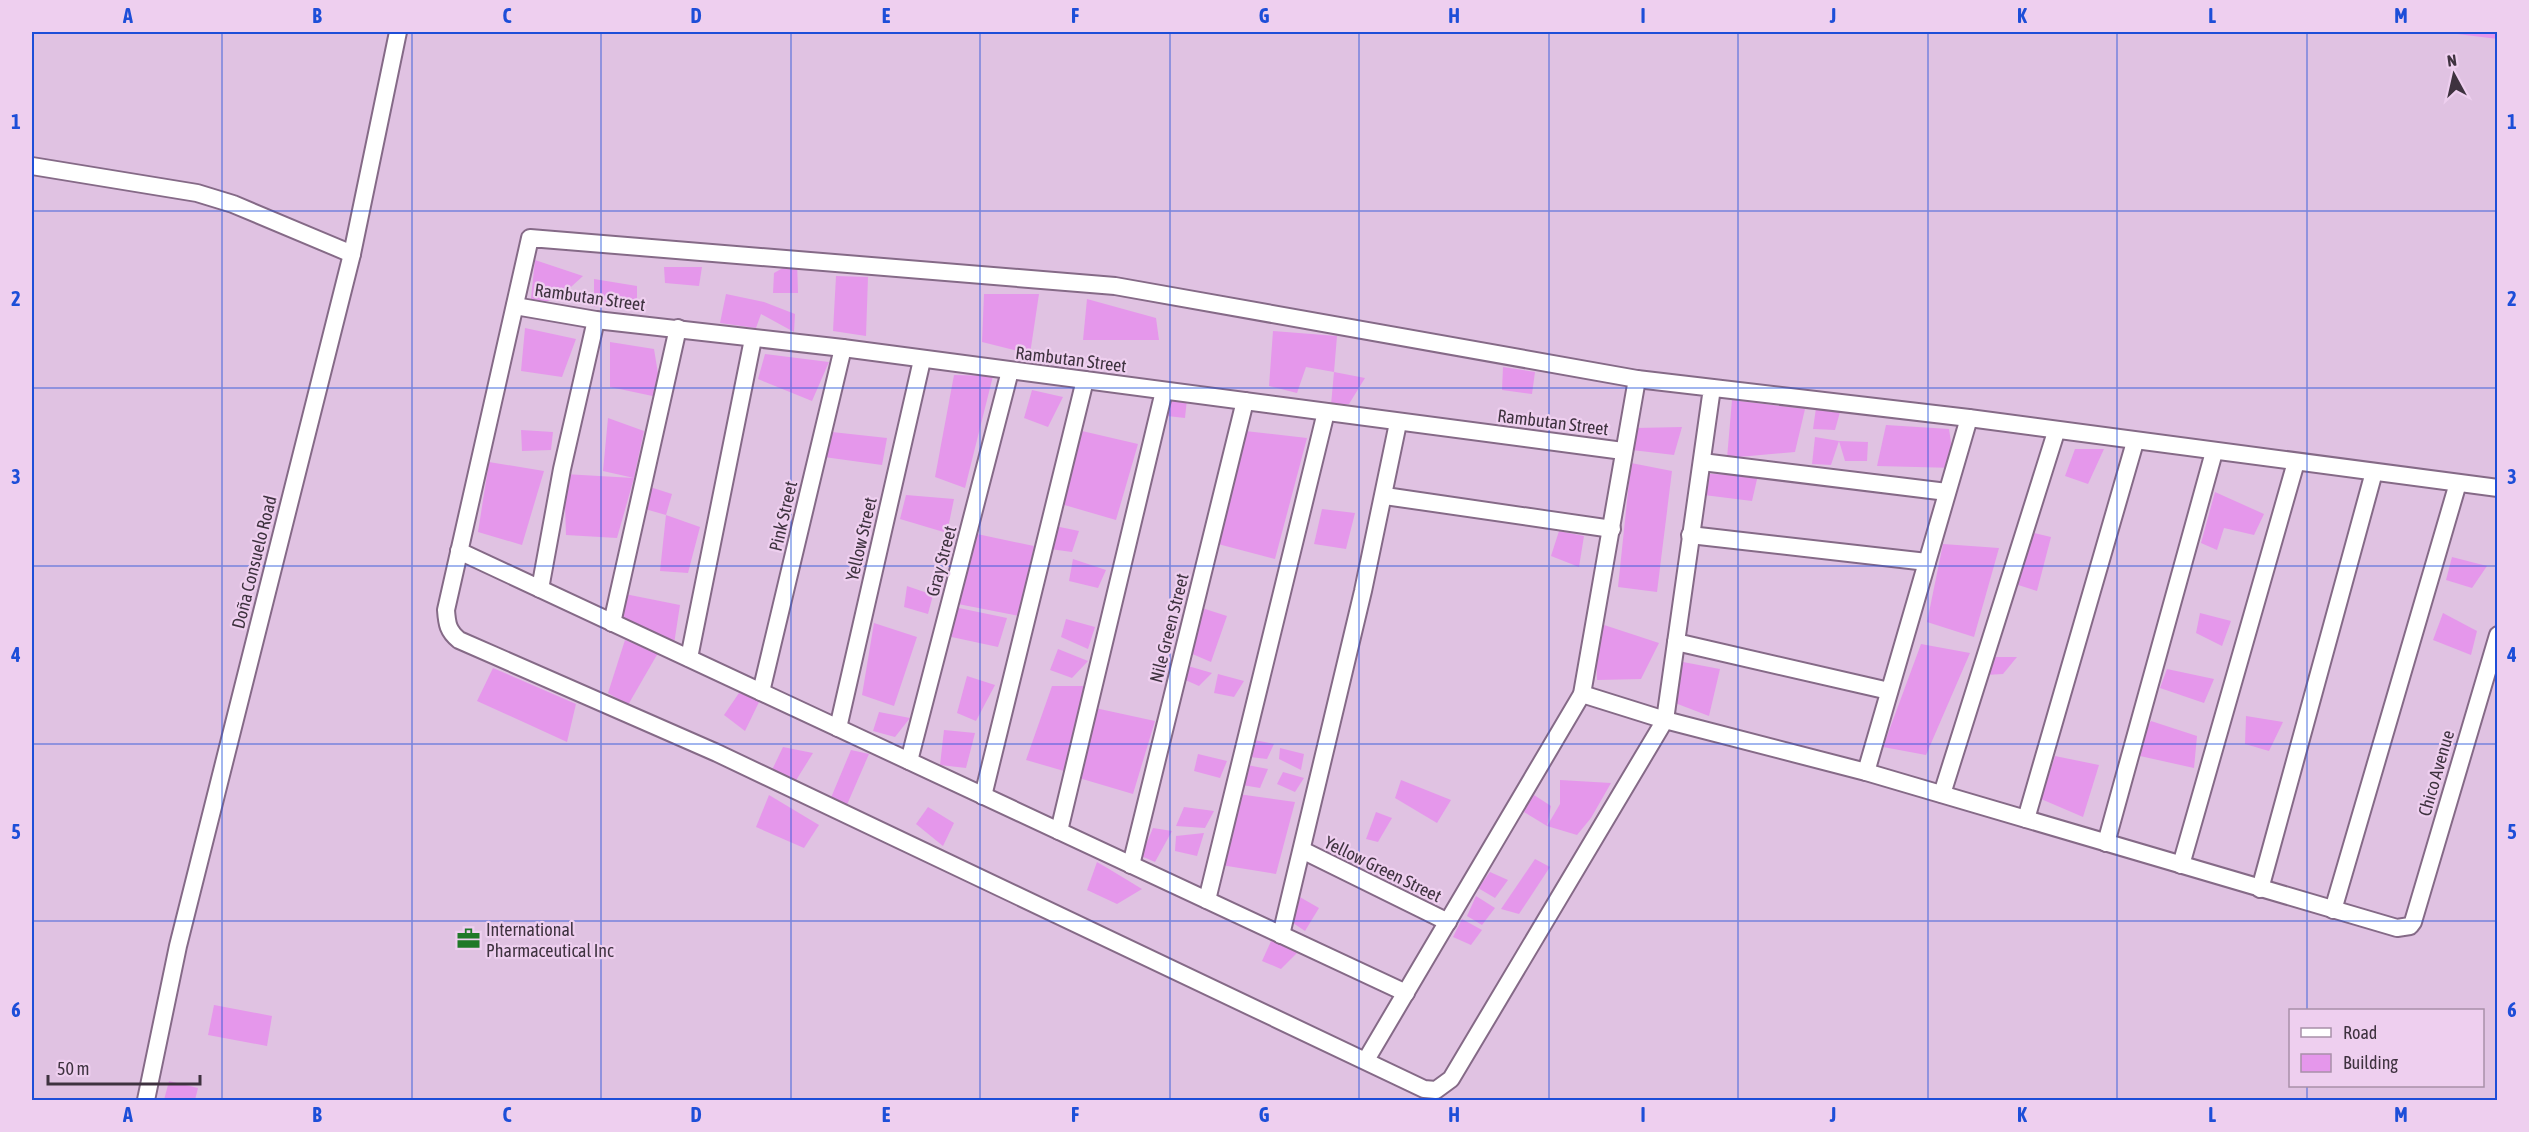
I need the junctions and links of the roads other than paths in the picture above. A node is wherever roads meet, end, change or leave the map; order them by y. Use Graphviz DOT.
graph roads {
  1 [pos="398,32"];
  2 [pos="32,166"];
  3 [pos="352,254"];
  4 [pos="515,306"];
  5 [pos="596,320"];
  6 [pos="678,328"];
  7 [pos="753,339"];
  8 [pos="843,348"];
  9 [pos="922,360"];
  10 [pos="1010,371"];
  11 [pos="1637,379"];
  12 [pos="1085,380"];
  13 [pos="1712,388"];
  14 [pos="1164,391"];
  15 [pos="1245,401"];
  16 [pos="1326,412"];
  17 [pos="1969,418"];
  18 [pos="1398,423"];
  19 [pos="2056,432"];
  20 [pos="2135,442"];
  21 [pos="1623,451"];
  22 [pos="2214,452"];
  23 [pos="1702,462"];
  24 [pos="2296,462"];
  25 [pos="2374,472"];
  26 [pos="2458,483"];
  27 [pos="2498,488"];
  28 [pos="1947,492"];
  29 [pos="1384,496"];
  30 [pos="1612,529"];
  31 [pos="1690,535"];
  32 [pos="459,551"];
  33 [pos="1927,562"];
  34 [pos="540,589"];
  35 [pos="612,623"];
  36 [pos="2498,635"];
  37 [pos="1676,642"];
  38 [pos="689,658"];
  39 [pos="1889,691"];
  40 [pos="761,692"];
  41 [pos="1582,694"];
  42 [pos="1665,720"];
  43 [pos="838,728"];
  44 [pos="909,761"];
  45 [pos="1866,772"];
  46 [pos="1942,794"];
  47 [pos="983,796"];
  48 [pos="2026,819"];
  49 [pos="1059,831"];
  50 [pos="2106,843"];
  51 [pos="1302,850"];
  52 [pos="1131,865"];
  53 [pos="2181,865"];
  54 [pos="2260,889"];
  55 [pos="1206,900"];
  56 [pos="2333,910"];
  57 [pos="1448,922"];
  58 [pos="1281,935"];
  59 [pos="1406,993"];
  60 [pos="1366,1060"];
  61 [pos="146,1101"];
  1 -- 3 [label="street, Doña Consuelo Road"];
  2 -- 3 [label="street"];
  3 -- 61 [label="street, Doña Consuelo Road"];
  4 -- 5 [label="street, Rambutan Street"];
  4 -- 11 [label="street"];
  4 -- 32 [label="street"];
  5 -- 6 [label="street, Rambutan Street"];
  5 -- 34 [label="street"];
  6 -- 7 [label="street, Rambutan Street"];
  6 -- 35 [label="street"];
  7 -- 8 [label="street, Rambutan Street"];
  7 -- 38 [label="street"];
  8 -- 9 [label="street, Rambutan Street"];
  8 -- 40 [label="street, Pink Street"];
  9 -- 10 [label="street, Rambutan Street"];
  9 -- 43 [label="street, Yellow Street"];
  10 -- 12 [label="street, Rambutan Street"];
  10 -- 44 [label="street, Gray Street"];
  11 -- 13 [label="street"];
  11 -- 21 [label="street"];
  12 -- 14 [label="street, Rambutan Street"];
  12 -- 47 [label="street"];
  13 -- 17 [label="street"];
  13 -- 23 [label="street"];
  14 -- 15 [label="street, Rambutan Street"];
  14 -- 49 [label="street"];
  15 -- 16 [label="street, Rambutan Street"];
  15 -- 52 [label="street, Nile Green Street"];
  16 -- 18 [label="street, Rambutan Street"];
  16 -- 55 [label="street"];
  17 -- 19 [label="street"];
  17 -- 28 [label="street"];
  18 -- 21 [label="street, Rambutan Street"];
  18 -- 29 [label="street"];
  19 -- 20 [label="street"];
  19 -- 46 [label="street"];
  20 -- 22 [label="street"];
  20 -- 48 [label="street"];
  21 -- 30 [label="street"];
  22 -- 24 [label="street"];
  22 -- 50 [label="street"];
  23 -- 28 [label="street"];
  23 -- 31 [label="street"];
  24 -- 25 [label="street"];
  24 -- 53 [label="street"];
  25 -- 26 [label="street"];
  25 -- 54 [label="street"];
  26 -- 27 [label="street"];
  26 -- 56 [label="street"];
  28 -- 33 [label="street"];
  29 -- 30 [label="street"];
  29 -- 51 [label="street"];
  30 -- 41 [label="street"];
  31 -- 33 [label="street"];
  31 -- 37 [label="street"];
  32 -- 34 [label="street"];
  32 -- 60 [label="street"];
  33 -- 39 [label="street"];
  34 -- 35 [label="street"];
  35 -- 38 [label="street"];
  36 -- 56 [label="street, Chico Avenue"];
  37 -- 39 [label="street"];
  37 -- 42 [label="street"];
  38 -- 40 [label="street"];
  39 -- 45 [label="street"];
  40 -- 43 [label="street"];
  41 -- 42 [label="street"];
  41 -- 57 [label="street"];
  42 -- 45 [label="street"];
  42 -- 60 [label="street"];
  43 -- 44 [label="street"];
  44 -- 47 [label="street"];
  45 -- 46 [label="street"];
  46 -- 48 [label="street"];
  47 -- 49 [label="street"];
  48 -- 50 [label="street"];
  49 -- 52 [label="street"];
  50 -- 53 [label="street"];
  51 -- 57 [label="street, Yellow Green Street"];
  51 -- 58 [label="street"];
  52 -- 55 [label="street"];
  53 -- 54 [label="street"];
  54 -- 56 [label="street"];
  55 -- 58 [label="street"];
  57 -- 59 [label="street"];
  58 -- 59 [label="street"];
  59 -- 60 [label="street"];
}
